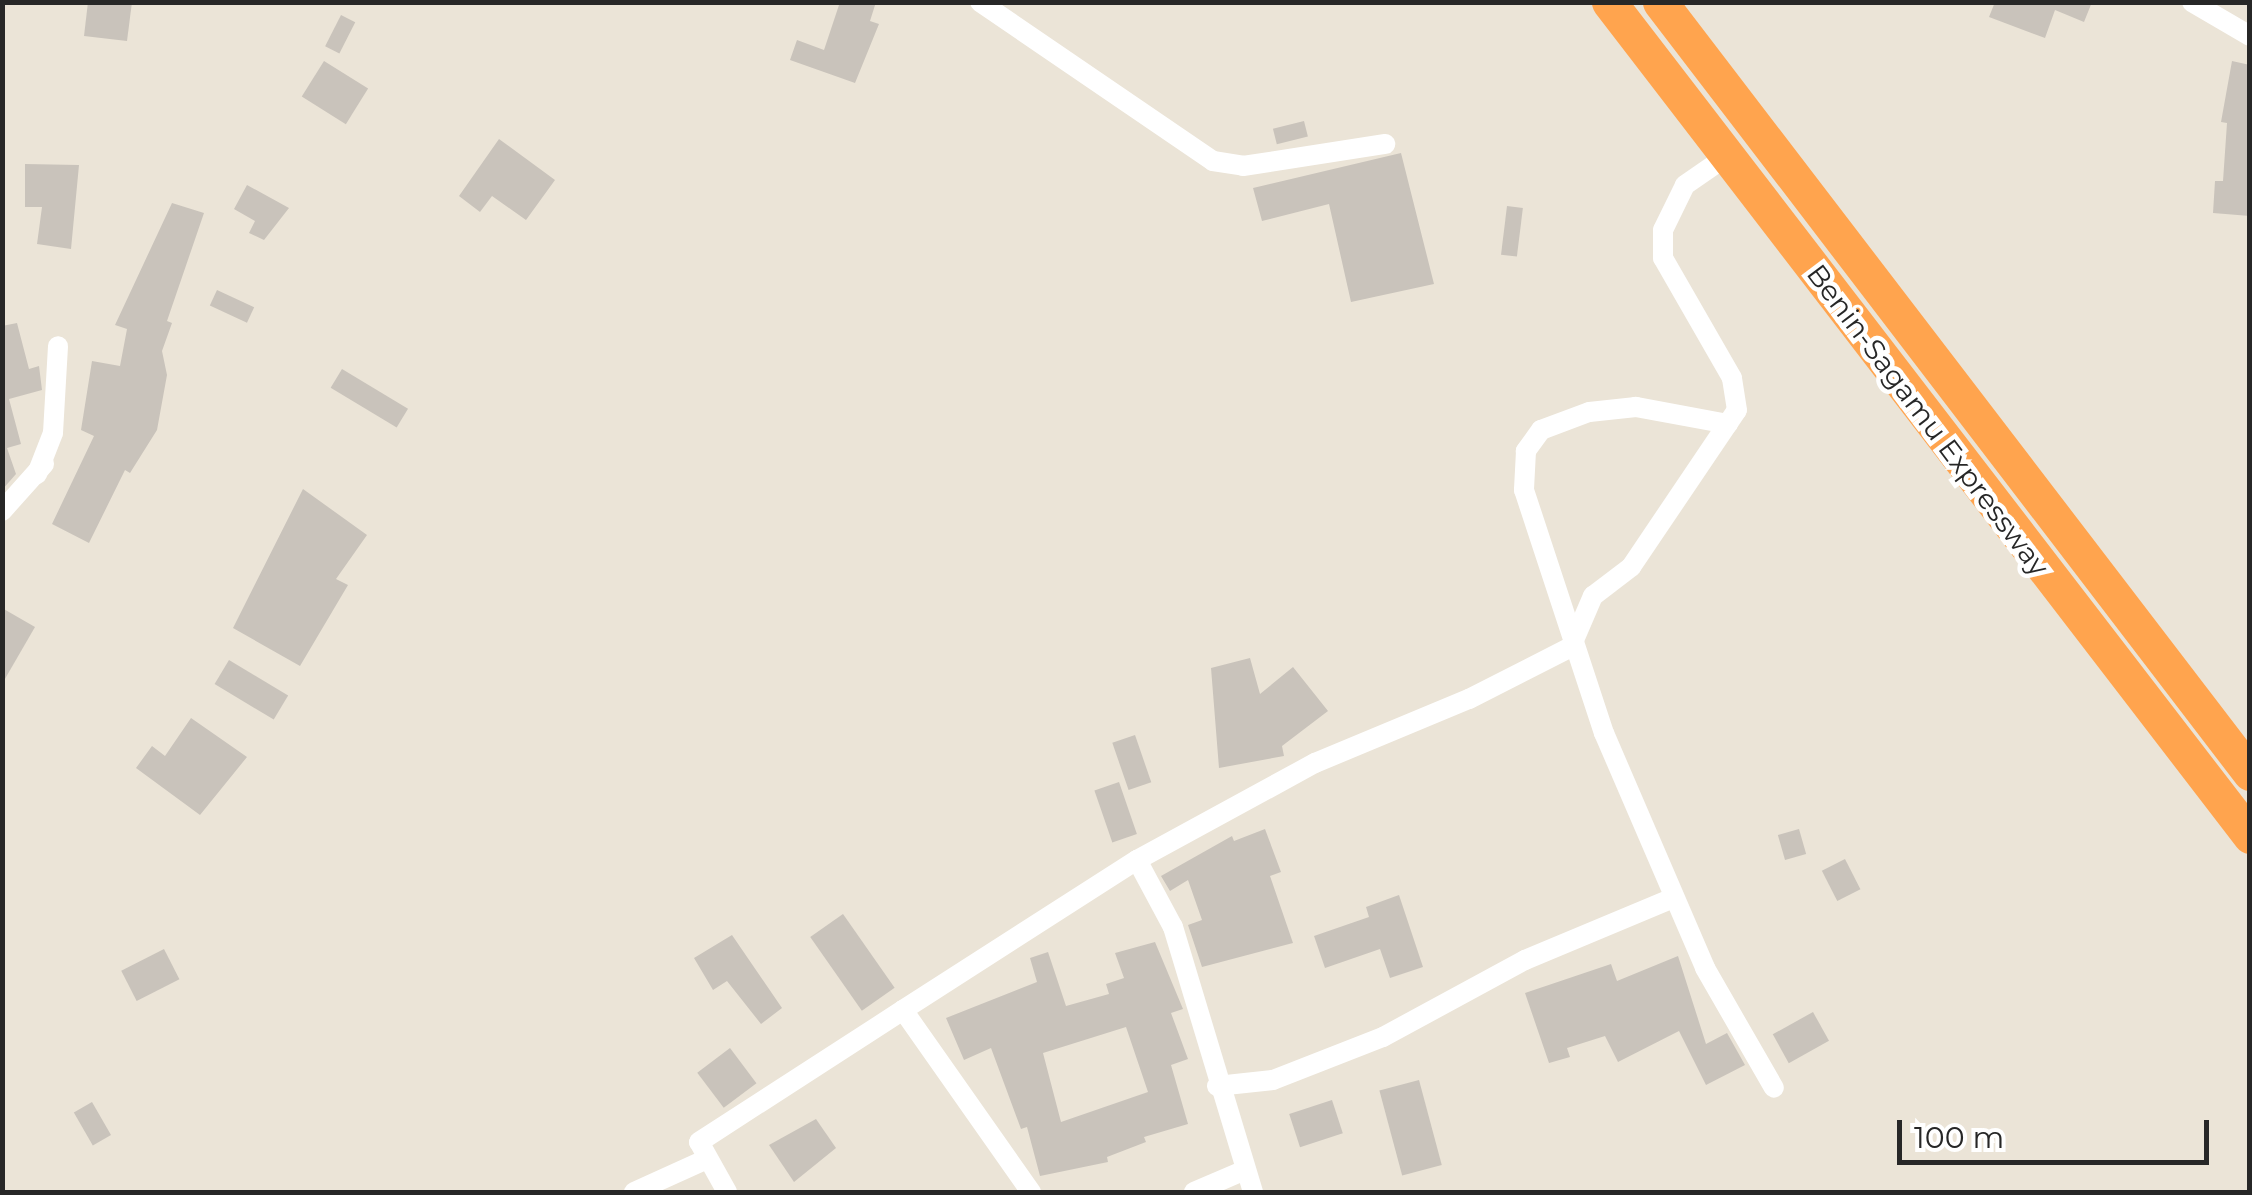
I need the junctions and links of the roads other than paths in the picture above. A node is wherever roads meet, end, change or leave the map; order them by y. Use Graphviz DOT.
graph roads {
  1 [pos="980,2"];
  2 [pos="1609,2"];
  3 [pos="1660,2"];
  4 [pos="2192,2"];
  5 [pos="2250,36"];
  6 [pos="1385,144"];
  7 [pos="1727,156"];
  8 [pos="58,346"];
  9 [pos="1728,424"];
  10 [pos="56,446"];
  11 [pos="37,474"];
  12 [pos="2,511"];
  13 [pos="1571,647"];
  14 [pos="2250,774"];
  15 [pos="2250,836"];
  16 [pos="1137,860"];
  17 [pos="1673,898"];
  18 [pos="903,1010"];
  19 [pos="1216,1086"];
  20 [pos="1774,1088"];
  21 [pos="705,1160"];
  22 [pos="1245,1170"];
  23 [pos="634,1192"];
  24 [pos="727,1192"];
  25 [pos="1031,1192"];
  26 [pos="1194,1192"];
  27 [pos="1252,1192"];
  1 -- 6 [label="street"];
  2 -- 7 [label="highway, Benin-Sagamu Expressway"];
  3 -- 14 [label="highway, Benin-Sagamu Expressway"];
  4 -- 5 [label="street"];
  7 -- 9 [label="street"];
  7 -- 15 [label="highway, Benin-Sagamu Expressway"];
  8 -- 11 [label="street"];
  9 -- 13 [label="street"];
  9 -- 13 [label="street"];
  10 -- 11 [label="street"];
  11 -- 12 [label="street"];
  13 -- 16 [label="street"];
  13 -- 17 [label="street"];
  16 -- 18 [label="street"];
  16 -- 19 [label="street"];
  17 -- 19 [label="street"];
  17 -- 20 [label="street"];
  18 -- 21 [label="street"];
  18 -- 25 [label="street"];
  19 -- 22 [label="street"];
  21 -- 23 [label="street"];
  21 -- 24 [label="street"];
  22 -- 26 [label="street"];
  22 -- 27 [label="street"];
}
